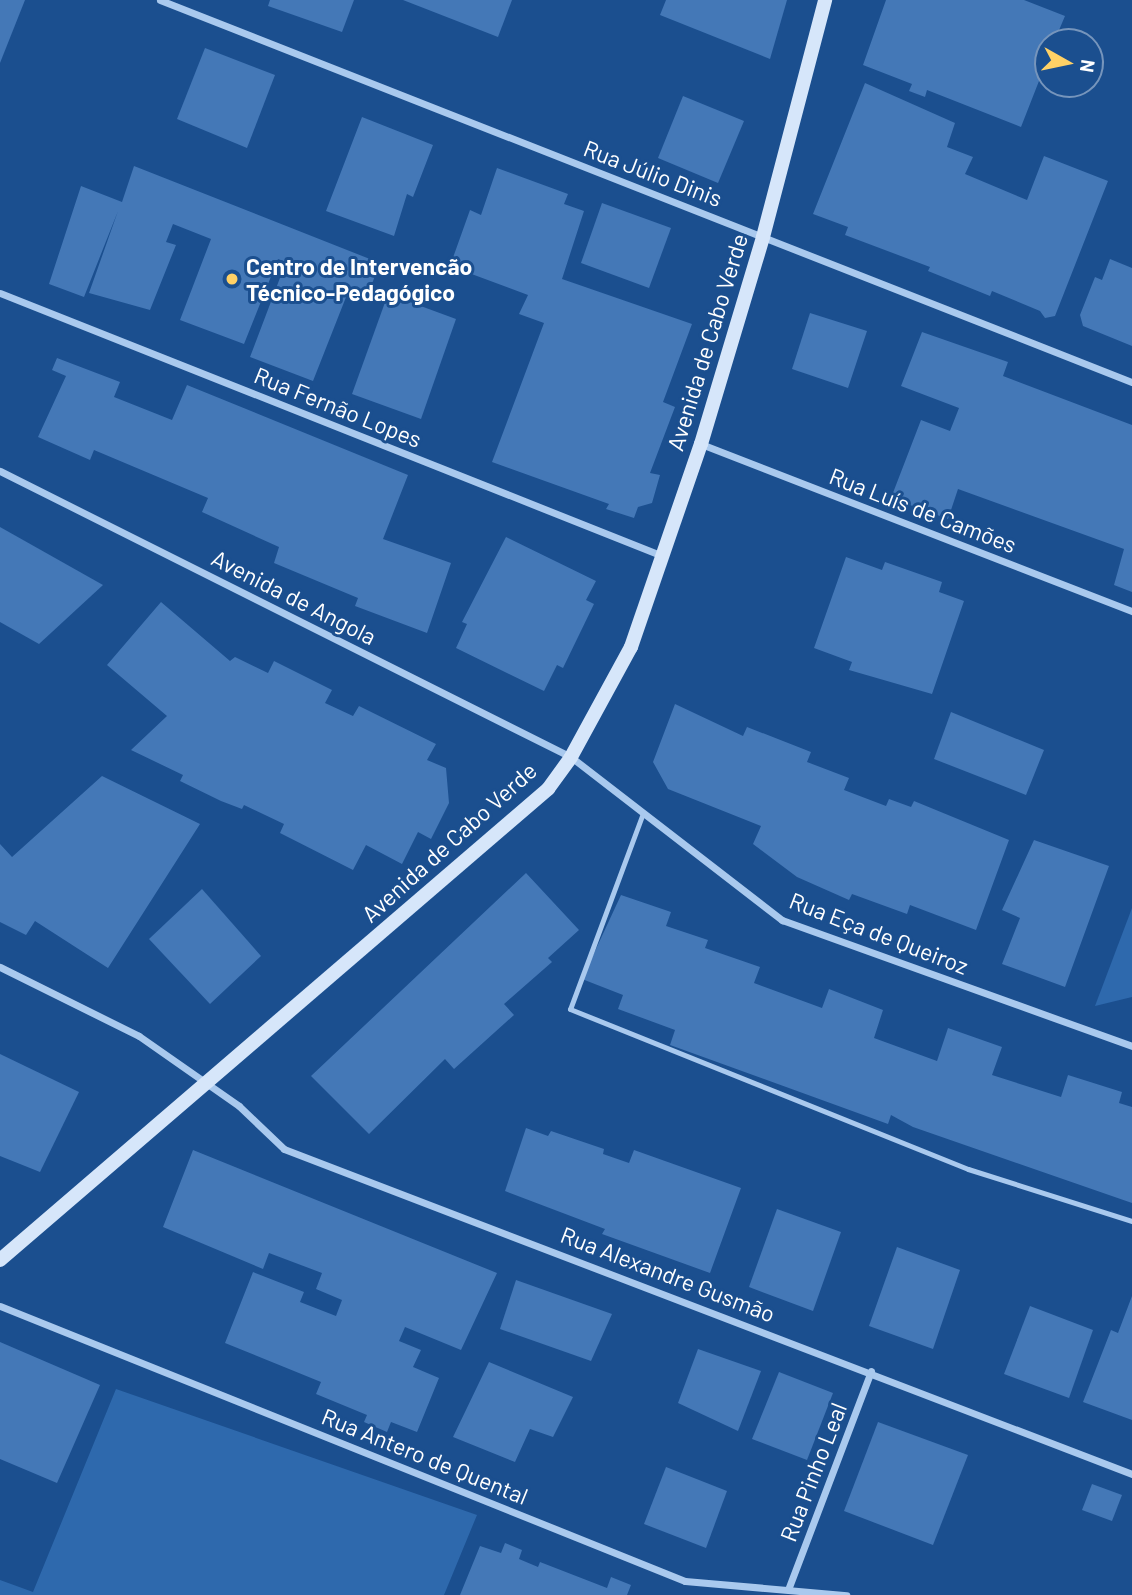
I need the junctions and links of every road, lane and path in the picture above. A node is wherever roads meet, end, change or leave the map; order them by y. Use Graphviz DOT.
graph roads {
  1 [pos="160,0"];
  2 [pos="825,0"];
  3 [pos="763,237"];
  4 [pos="0,293"];
  5 [pos="1132,382"];
  6 [pos="701,444"];
  7 [pos="0,471"];
  8 [pos="663,556"];
  9 [pos="1132,611"];
  10 [pos="571,757"];
  11 [pos="643,813"];
  12 [pos="0,967"];
  13 [pos="1132,1046"];
  14 [pos="207,1083"];
  15 [pos="1132,1221"];
  16 [pos="0,1260"];
  17 [pos="0,1306"];
  18 [pos="872,1371"];
  19 [pos="1132,1474"];
  20 [pos="789,1587"];
  21 [pos="846,1595"];
  1 -- 3 [label="street, Rua Júlio Dinis"];
  2 -- 3 [label="street, Avenida de Cabo Verde"];
  3 -- 5 [label="street, Rua Júlio Dinis"];
  3 -- 6 [label="street, Avenida de Cabo Verde"];
  4 -- 8 [label="street, Rua Fernão Lopes"];
  6 -- 8 [label="street, Avenida de Cabo Verde"];
  6 -- 9 [label="street, Rua Luís de Camões"];
  7 -- 10 [label="street, Avenida de Angola"];
  8 -- 10 [label="street, Avenida de Cabo Verde"];
  10 -- 11 [label="street, Rua Eça de Queiroz"];
  10 -- 14 [label="street, Avenida de Cabo Verde"];
  11 -- 13 [label="street, Rua Eça de Queiroz"];
  11 -- 15 [label="lane"];
  12 -- 14 [label="street, Rua Alexandre Gusmão"];
  14 -- 16 [label="street, Avenida de Cabo Verde"];
  14 -- 18 [label="street, Rua Alexandre Gusmão"];
  17 -- 20 [label="street, Rua Antero de Quental"];
  18 -- 19 [label="street, Rua Alexandre Gusmão"];
  18 -- 20 [label="street, Rua Pinho Leal"];
  20 -- 21 [label="street, Rua Antero de Quental"];
}
